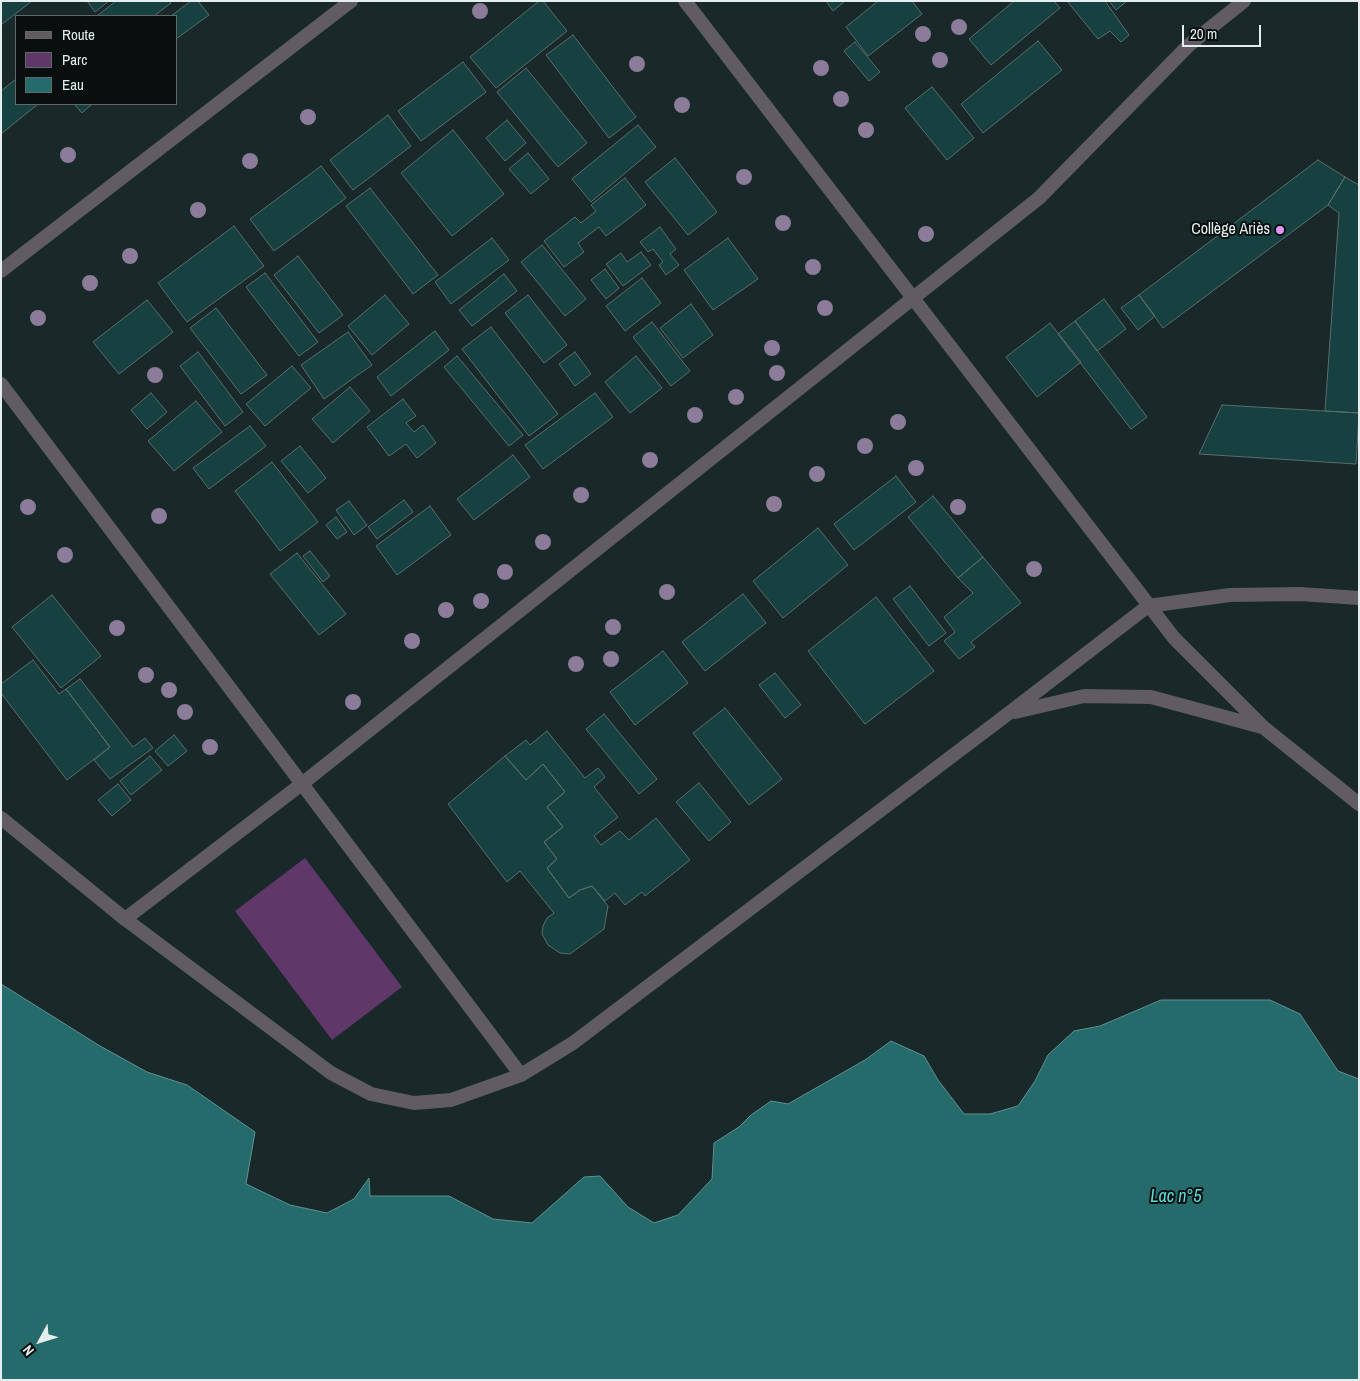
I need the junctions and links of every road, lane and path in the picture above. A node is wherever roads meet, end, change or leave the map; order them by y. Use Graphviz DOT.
graph roads {
  1 [pos="351,1"];
  2 [pos="685,1"];
  3 [pos="1244,1"];
  4 [pos="1,271"];
  5 [pos="912,299"];
  6 [pos="1,384"];
  7 [pos="1359,598"];
  8 [pos="1148,606"];
  9 [pos="1009,714"];
  10 [pos="1264,727"];
  11 [pos="303,783"];
  12 [pos="1359,804"];
  13 [pos="1,818"];
  14 [pos="125,919"];
  15 [pos="521,1075"];
  1 -- 4 [label="street"];
  2 -- 5 [label="street"];
  3 -- 5 [label="street"];
  5 -- 8 [label="street"];
  5 -- 11 [label="street"];
  6 -- 11 [label="street"];
  7 -- 8 [label="street"];
  8 -- 9 [label="street"];
  8 -- 10 [label="street"];
  9 -- 10 [label="street"];
  9 -- 15 [label="street"];
  10 -- 12 [label="street"];
  11 -- 14 [label="street"];
  11 -- 15 [label="street"];
  13 -- 14 [label="street"];
  14 -- 15 [label="street"];
}
